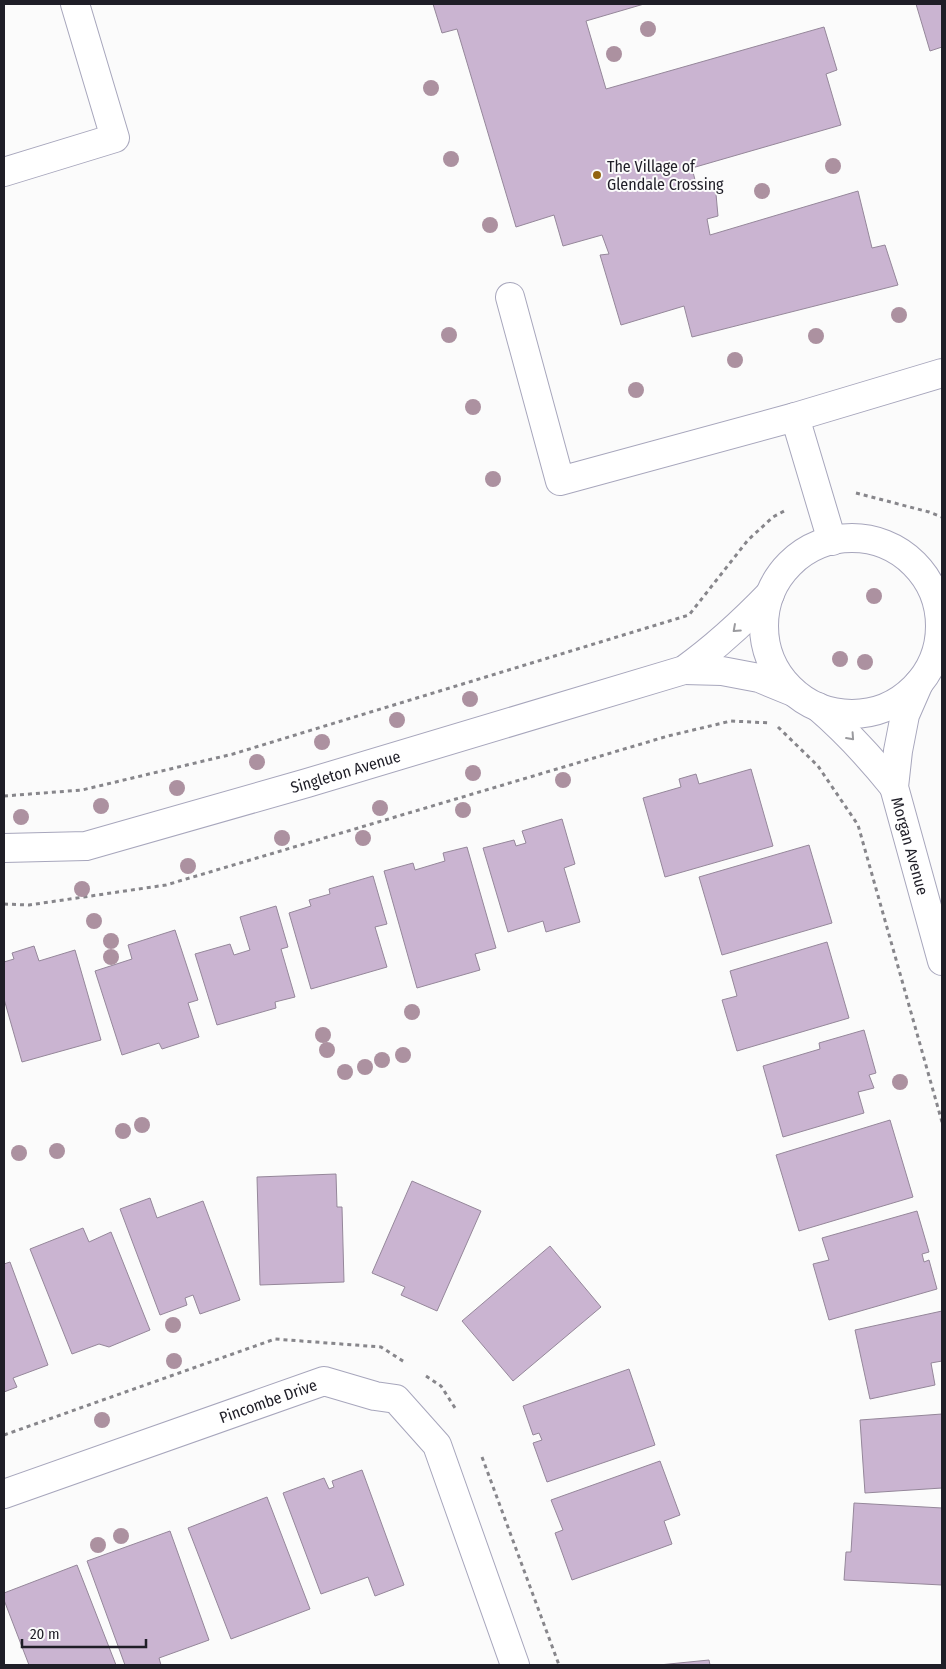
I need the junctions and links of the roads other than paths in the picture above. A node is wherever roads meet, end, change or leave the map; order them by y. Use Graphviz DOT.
graph roads {
  1 [pos="75,4"];
  2 [pos="4,172"];
  3 [pos="510,297"];
  4 [pos="942,373"];
  5 [pos="794,417"];
  6 [pos="832,541"];
  7 [pos="912,562"];
  8 [pos="942,570"];
  9 [pos="770,594"];
  10 [pos="940,648"];
  11 [pos="684,670"];
  12 [pos="920,682"];
  13 [pos="804,698"];
  14 [pos="894,788"];
  15 [pos="4,848"];
  16 [pos="942,961"];
  17 [pos="4,1494"];
  18 [pos="515,1665"];
  1 -- 2 [label="street"];
  3 -- 5 [label="street"];
  4 -- 5 [label="street"];
  5 -- 6 [label="street"];
  6 -- 7 [label="street"];
  6 -- 9 [label="street"];
  7 -- 8 [label="street"];
  7 -- 10 [label="street"];
  9 -- 11 [label="street, Singleton Avenue, one-way"];
  9 -- 13 [label="street"];
  10 -- 12 [label="street"];
  11 -- 13 [label="street, Singleton Avenue"];
  11 -- 15 [label="street, Singleton Avenue"];
  12 -- 13 [label="street"];
  12 -- 14 [label="street, Morgan Avenue"];
  13 -- 14 [label="street, Morgan Avenue, one-way"];
  14 -- 16 [label="street, Morgan Avenue"];
  17 -- 18 [label="street, Pincombe Drive"];
}
